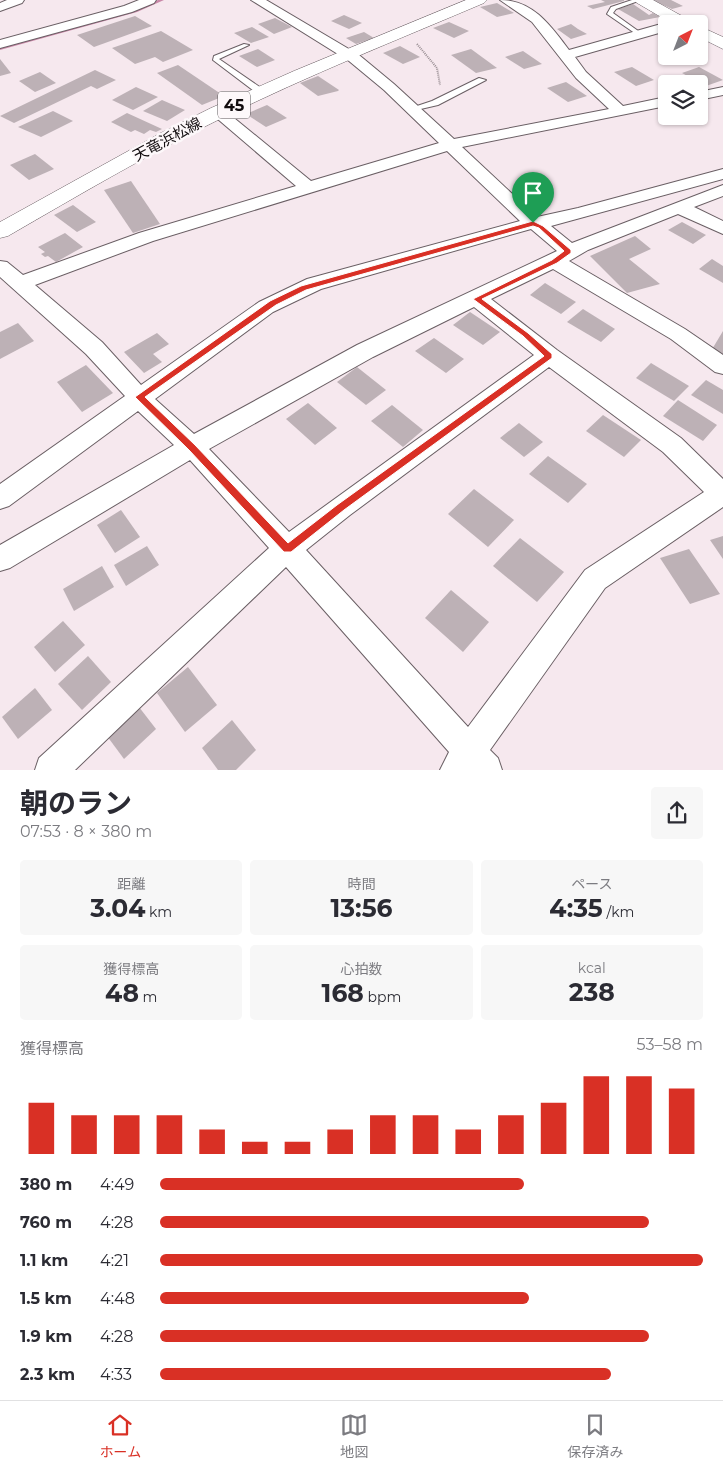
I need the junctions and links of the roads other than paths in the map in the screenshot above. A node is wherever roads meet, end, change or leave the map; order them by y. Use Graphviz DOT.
graph roads {
  1 [pos="18,0"];
  2 [pos="150,0"];
  3 [pos="257,0"];
  4 [pos="479,0"];
  5 [pos="506,0"];
  6 [pos="640,0"];
  7 [pos="0,7"];
  8 [pos="667,15"];
  9 [pos="658,29"];
  10 [pos="639,34"];
  11 [pos="708,36"];
  12 [pos="0,44"];
  13 [pos="723,44"];
  14 [pos="246,45"];
  15 [pos="348,54"];
  16 [pos="566,55"];
  17 [pos="482,80"];
  18 [pos="723,91"];
  19 [pos="261,92"];
  20 [pos="708,94"];
  21 [pos="658,104"];
  22 [pos="412,110"];
  23 [pos="218,112"];
  24 [pos="620,112"];
  25 [pos="449,146"];
  26 [pos="723,174"];
  27 [pos="308,187"];
  28 [pos="723,190"];
  29 [pos="678,206"];
  30 [pos="533,223"];
  31 [pos="723,228"];
  32 [pos="0,231"];
  33 [pos="562,256"];
  34 [pos="0,267"];
  35 [pos="20,283"];
  36 [pos="477,299"];
  37 [pos="549,356"];
  38 [pos="723,366"];
  39 [pos="139,397"];
  40 [pos="192,447"];
  41 [pos="722,493"];
  42 [pos="0,498"];
  43 [pos="287,549"];
  44 [pos="0,559"];
  45 [pos="471,763"];
  46 [pos="51,770"];
  1 -- 7 [label="street"];
  2 -- 12 [label="street"];
  3 -- 15 [label="street"];
  4 -- 15 [label="main road, 天竜浜松線 / 45"];
  5 -- 16 [label="street"];
  6 -- 8 [label="main road"];
  6 -- 10 [label="lane"];
  9 -- 10 [label="street"];
  10 -- 16 [label="street"];
  11 -- 13 [label="main road"];
  14 -- 19 [label="lane"];
  15 -- 19 [label="main road, 天竜浜松線 / 45"];
  15 -- 22 [label="street"];
  16 -- 24 [label="street"];
  17 -- 22 [label="lane"];
  18 -- 20 [label="street"];
  19 -- 23 [label="main road, 天竜浜松線 / 45"];
  21 -- 24 [label="street"];
  22 -- 25 [label="street"];
  23 -- 27 [label="street"];
  23 -- 32 [label="main road, 天竜浜松線 / 45"];
  24 -- 25 [label="street"];
  25 -- 27 [label="street"];
  25 -- 30 [label="street"];
  26 -- 30 [label="street"];
  27 -- 35 [label="street"];
  28 -- 29 [label="street"];
  29 -- 31 [label="street"];
  29 -- 33 [label="street"];
  30 -- 33 [label="street"];
  30 -- 39 [label="street"];
  33 -- 36 [label="street"];
  33 -- 38 [label="street"];
  34 -- 35 [label="street"];
  35 -- 39 [label="street"];
  36 -- 37 [label="street"];
  36 -- 40 [label="street"];
  37 -- 41 [label="street"];
  37 -- 43 [label="street"];
  39 -- 40 [label="street"];
  39 -- 42 [label="street"];
  40 -- 43 [label="street"];
  40 -- 44 [label="street"];
  41 -- 45 [label="street"];
  43 -- 45 [label="street"];
  43 -- 46 [label="street"];
}
